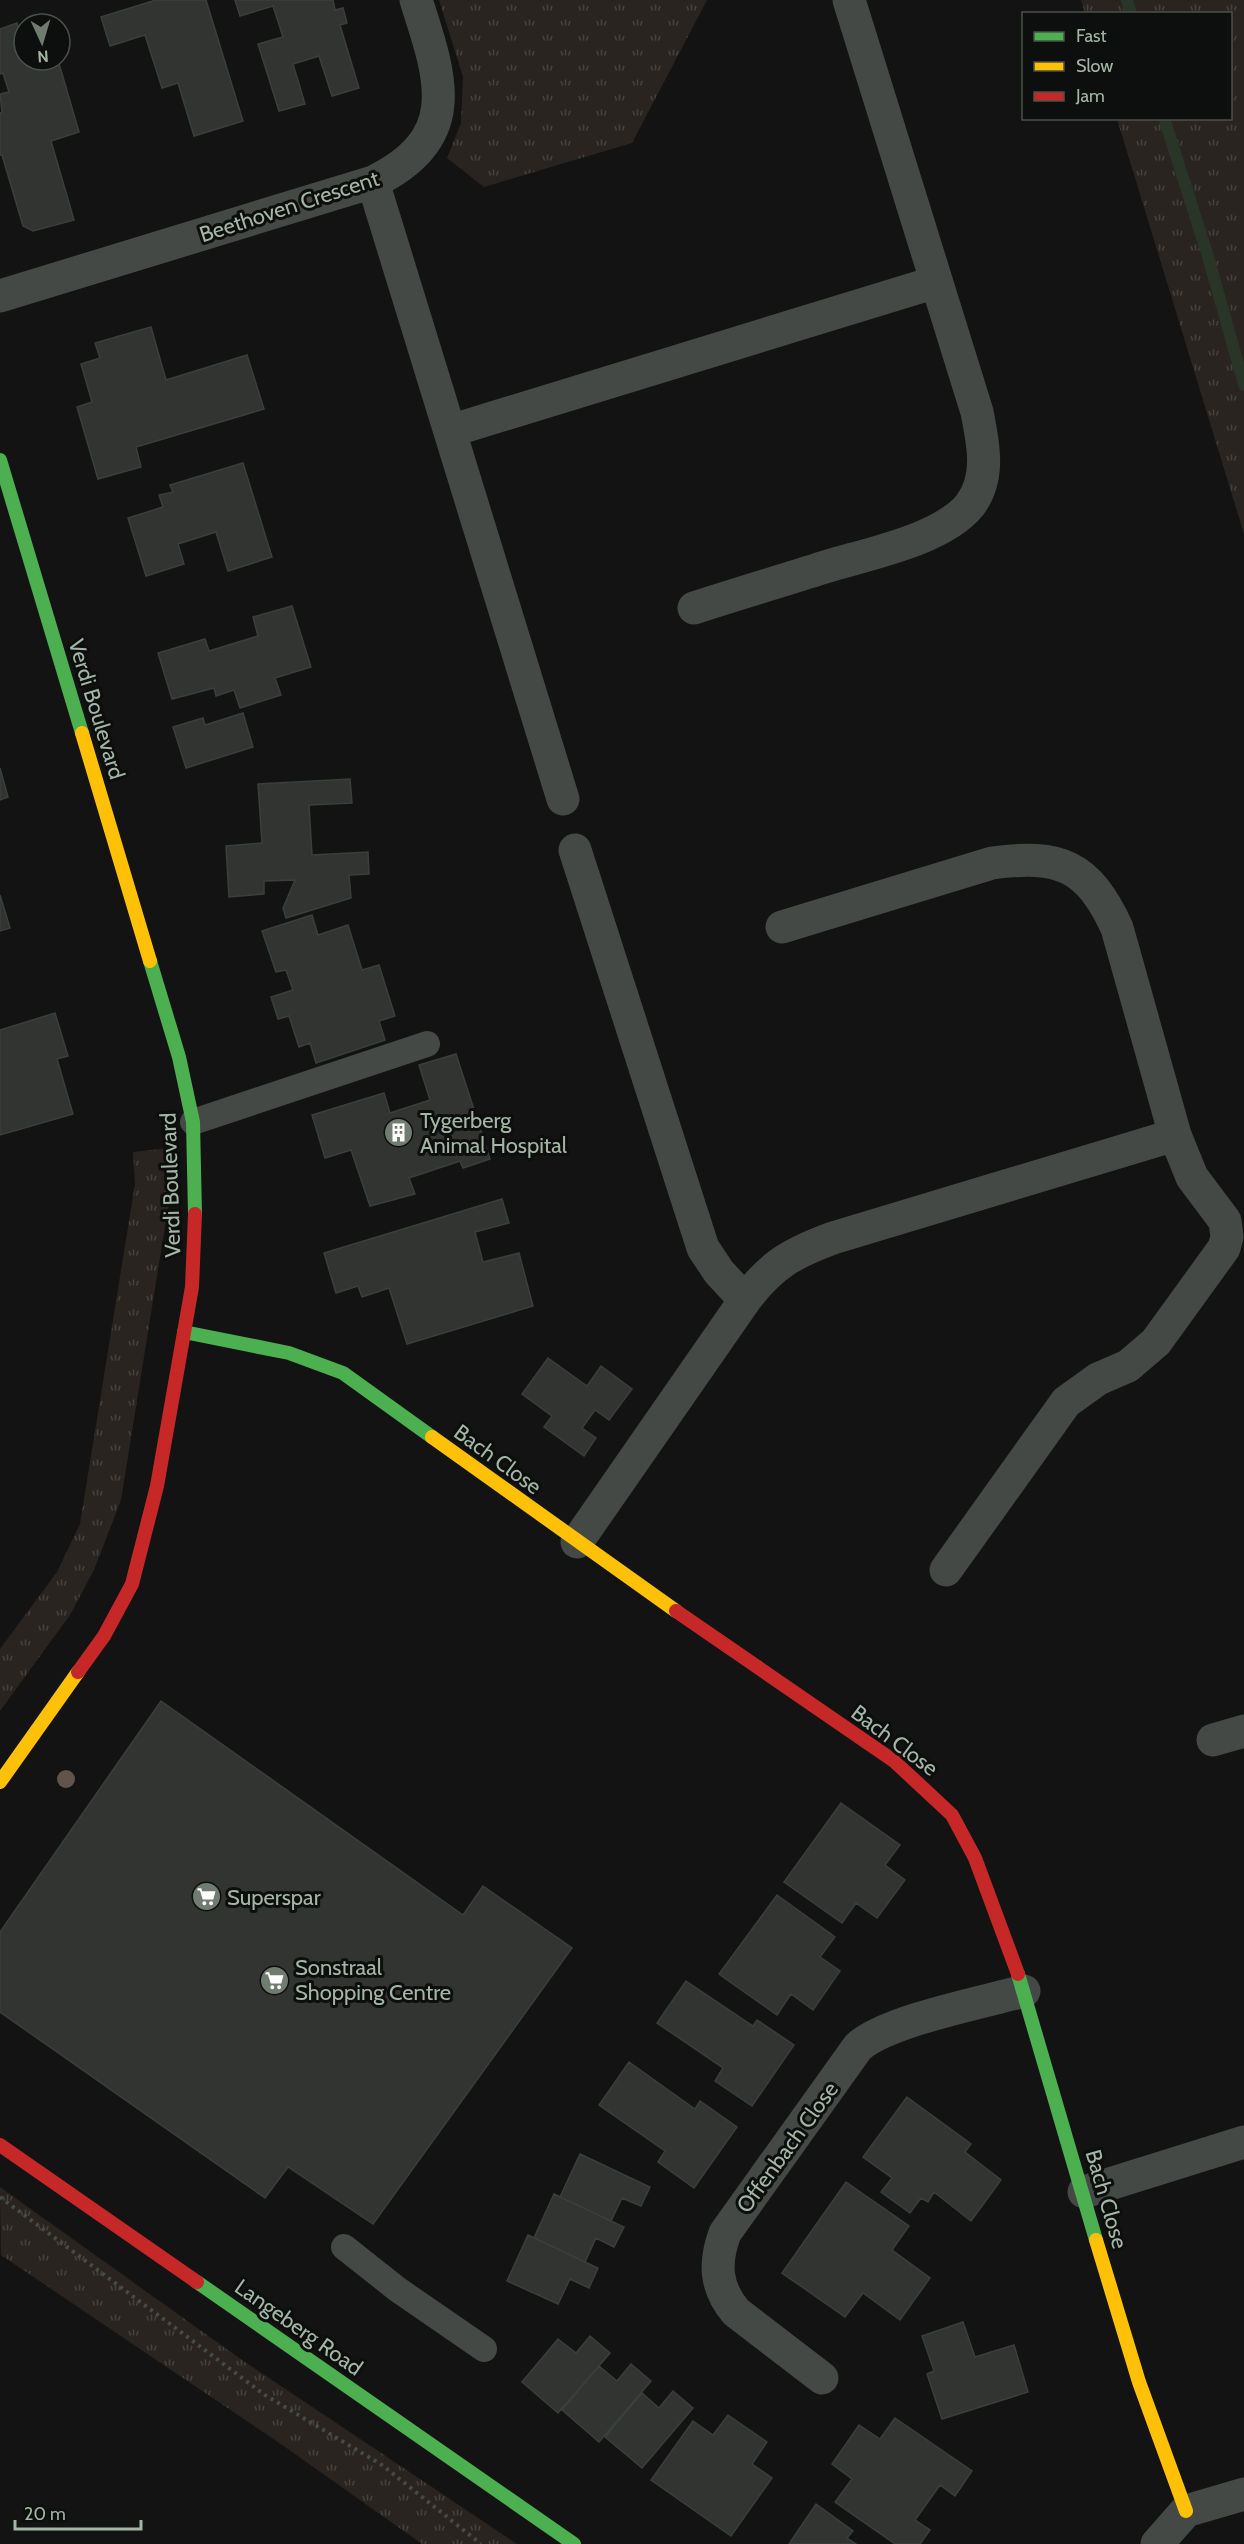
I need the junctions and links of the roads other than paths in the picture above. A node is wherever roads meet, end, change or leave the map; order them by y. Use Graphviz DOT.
graph roads {
  1 [pos="416,0"];
  2 [pos="849,0"];
  3 [pos="373,182"];
  4 [pos="936,282"];
  5 [pos="0,296"];
  6 [pos="450,431"];
  7 [pos="0,460"];
  8 [pos="694,608"];
  9 [pos="563,799"];
  10 [pos="575,850"];
  11 [pos="782,927"];
  12 [pos="427,1044"];
  13 [pos="193,1122"];
  14 [pos="1175,1135"];
  15 [pos="745,1300"];
  16 [pos="184,1332"];
  17 [pos="577,1542"];
  18 [pos="946,1570"];
  19 [pos="1244,1731"];
  20 [pos="1213,1740"];
  21 [pos="0,1782"];
  22 [pos="1024,1991"];
  23 [pos="1244,2142"];
  24 [pos="0,2145"];
  25 [pos="1084,2192"];
  26 [pos="344,2247"];
  27 [pos="484,2349"];
  28 [pos="822,2378"];
  29 [pos="1244,2494"];
  30 [pos="1186,2511"];
  31 [pos="574,2544"];
  32 [pos="1157,2544"];
  1 -- 3 [label="street, Beethoven Crescent"];
  2 -- 4 [label="street"];
  3 -- 5 [label="street, Beethoven Crescent"];
  3 -- 6 [label="street"];
  4 -- 6 [label="street"];
  4 -- 8 [label="street"];
  6 -- 9 [label="street"];
  7 -- 13 [label="street, Verdi Boulevard"];
  10 -- 15 [label="street"];
  11 -- 14 [label="street"];
  12 -- 13 [label="lane"];
  13 -- 16 [label="street, Verdi Boulevard"];
  14 -- 15 [label="street"];
  14 -- 18 [label="street"];
  15 -- 17 [label="street"];
  16 -- 17 [label="street, Bach Close"];
  16 -- 21 [label="street, Verdi Boulevard"];
  17 -- 22 [label="street, Bach Close"];
  19 -- 20 [label="street"];
  22 -- 25 [label="street, Bach Close"];
  22 -- 28 [label="street, Offenbach Close"];
  23 -- 25 [label="street"];
  24 -- 31 [label="street, Langeberg Road"];
  25 -- 30 [label="street, Bach Close"];
  26 -- 27 [label="lane"];
  29 -- 30 [label="street"];
  30 -- 32 [label="street"];
}
